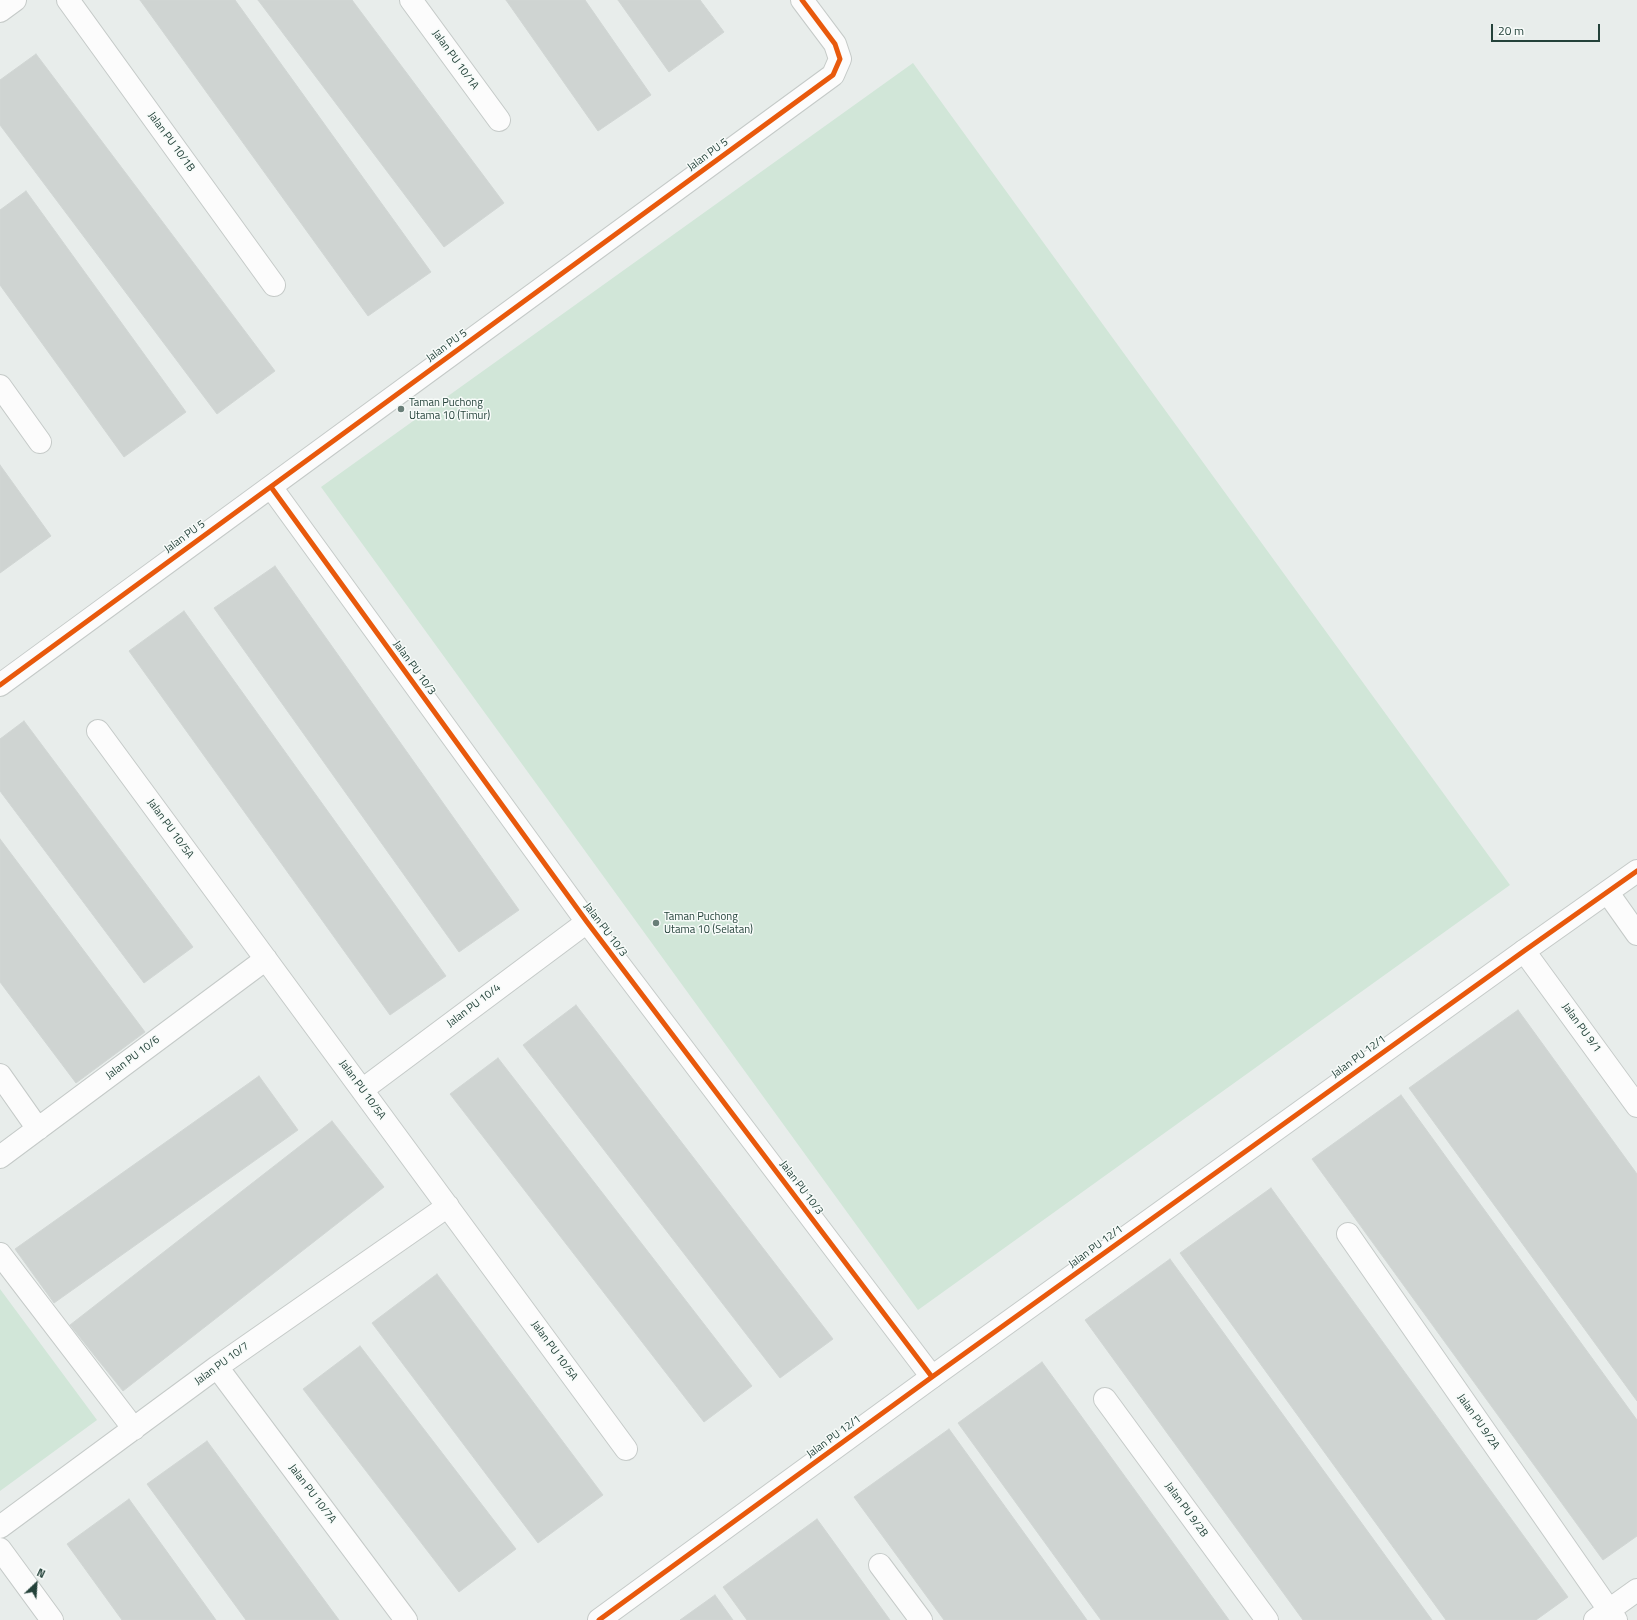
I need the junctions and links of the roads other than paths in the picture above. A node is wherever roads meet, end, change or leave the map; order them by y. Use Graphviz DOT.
graph roads {
  1 [pos="16,0"];
  2 [pos="68,0"];
  3 [pos="411,0"];
  4 [pos="802,0"];
  5 [pos="0,11"];
  6 [pos="499,120"];
  7 [pos="274,285"];
  8 [pos="0,386"];
  9 [pos="40,442"];
  10 [pos="271,487"];
  11 [pos="0,685"];
  12 [pos="98,731"];
  13 [pos="1637,871"];
  14 [pos="1608,893"];
  15 [pos="587,922"];
  16 [pos="1637,934"];
  17 [pos="1524,950"];
  18 [pos="266,959"];
  19 [pos="0,1075"];
  20 [pos="362,1090"];
  21 [pos="1637,1106"];
  22 [pos="38,1129"];
  23 [pos="0,1157"];
  24 [pos="448,1206"];
  25 [pos="1348,1234"];
  26 [pos="0,1254"];
  27 [pos="217,1367"];
  28 [pos="932,1377"];
  29 [pos="1105,1399"];
  30 [pos="134,1430"];
  31 [pos="626,1449"];
  32 [pos="0,1526"];
  33 [pos="0,1550"];
  34 [pos="880,1565"];
  35 [pos="1637,1590"];
  36 [pos="1606,1617"];
  37 [pos="52,1620"];
  38 [pos="406,1620"];
  39 [pos="599,1620"];
  40 [pos="921,1620"];
  41 [pos="1267,1620"];
  1 -- 5 [label="street"];
  2 -- 7 [label="street, Jalan PU 10/1B"];
  3 -- 6 [label="street, Jalan PU 10/1A"];
  4 -- 10 [label="street, Jalan PU 5"];
  8 -- 9 [label="street"];
  10 -- 11 [label="street, Jalan PU 5"];
  10 -- 15 [label="street, Jalan PU 10/3"];
  12 -- 18 [label="street, Jalan PU 10/5A"];
  13 -- 14 [label="street, Jalan PU 12/1"];
  14 -- 16 [label="street"];
  14 -- 17 [label="street, Jalan PU 12/1"];
  15 -- 20 [label="street, Jalan PU 10/4"];
  15 -- 28 [label="street, Jalan PU 10/3"];
  17 -- 21 [label="street, Jalan PU 9/1"];
  17 -- 28 [label="street, Jalan PU 12/1"];
  18 -- 20 [label="street, Jalan PU 10/5A"];
  18 -- 22 [label="street, Jalan PU 10/6"];
  19 -- 22 [label="street"];
  20 -- 24 [label="street, Jalan PU 10/5A"];
  22 -- 23 [label="street, Jalan PU 10/6"];
  24 -- 27 [label="street, Jalan PU 10/7"];
  24 -- 31 [label="street, Jalan PU 10/5A"];
  25 -- 36 [label="street, Jalan PU 9/2A"];
  26 -- 30 [label="street"];
  27 -- 30 [label="street, Jalan PU 10/7"];
  27 -- 38 [label="street, Jalan PU 10/7A"];
  28 -- 39 [label="street, Jalan PU 12/1"];
  29 -- 41 [label="street, Jalan PU 9/2B"];
  30 -- 32 [label="street, Jalan PU 10/7"];
  33 -- 37 [label="street"];
  34 -- 40 [label="street"];
  35 -- 36 [label="street"];
}
